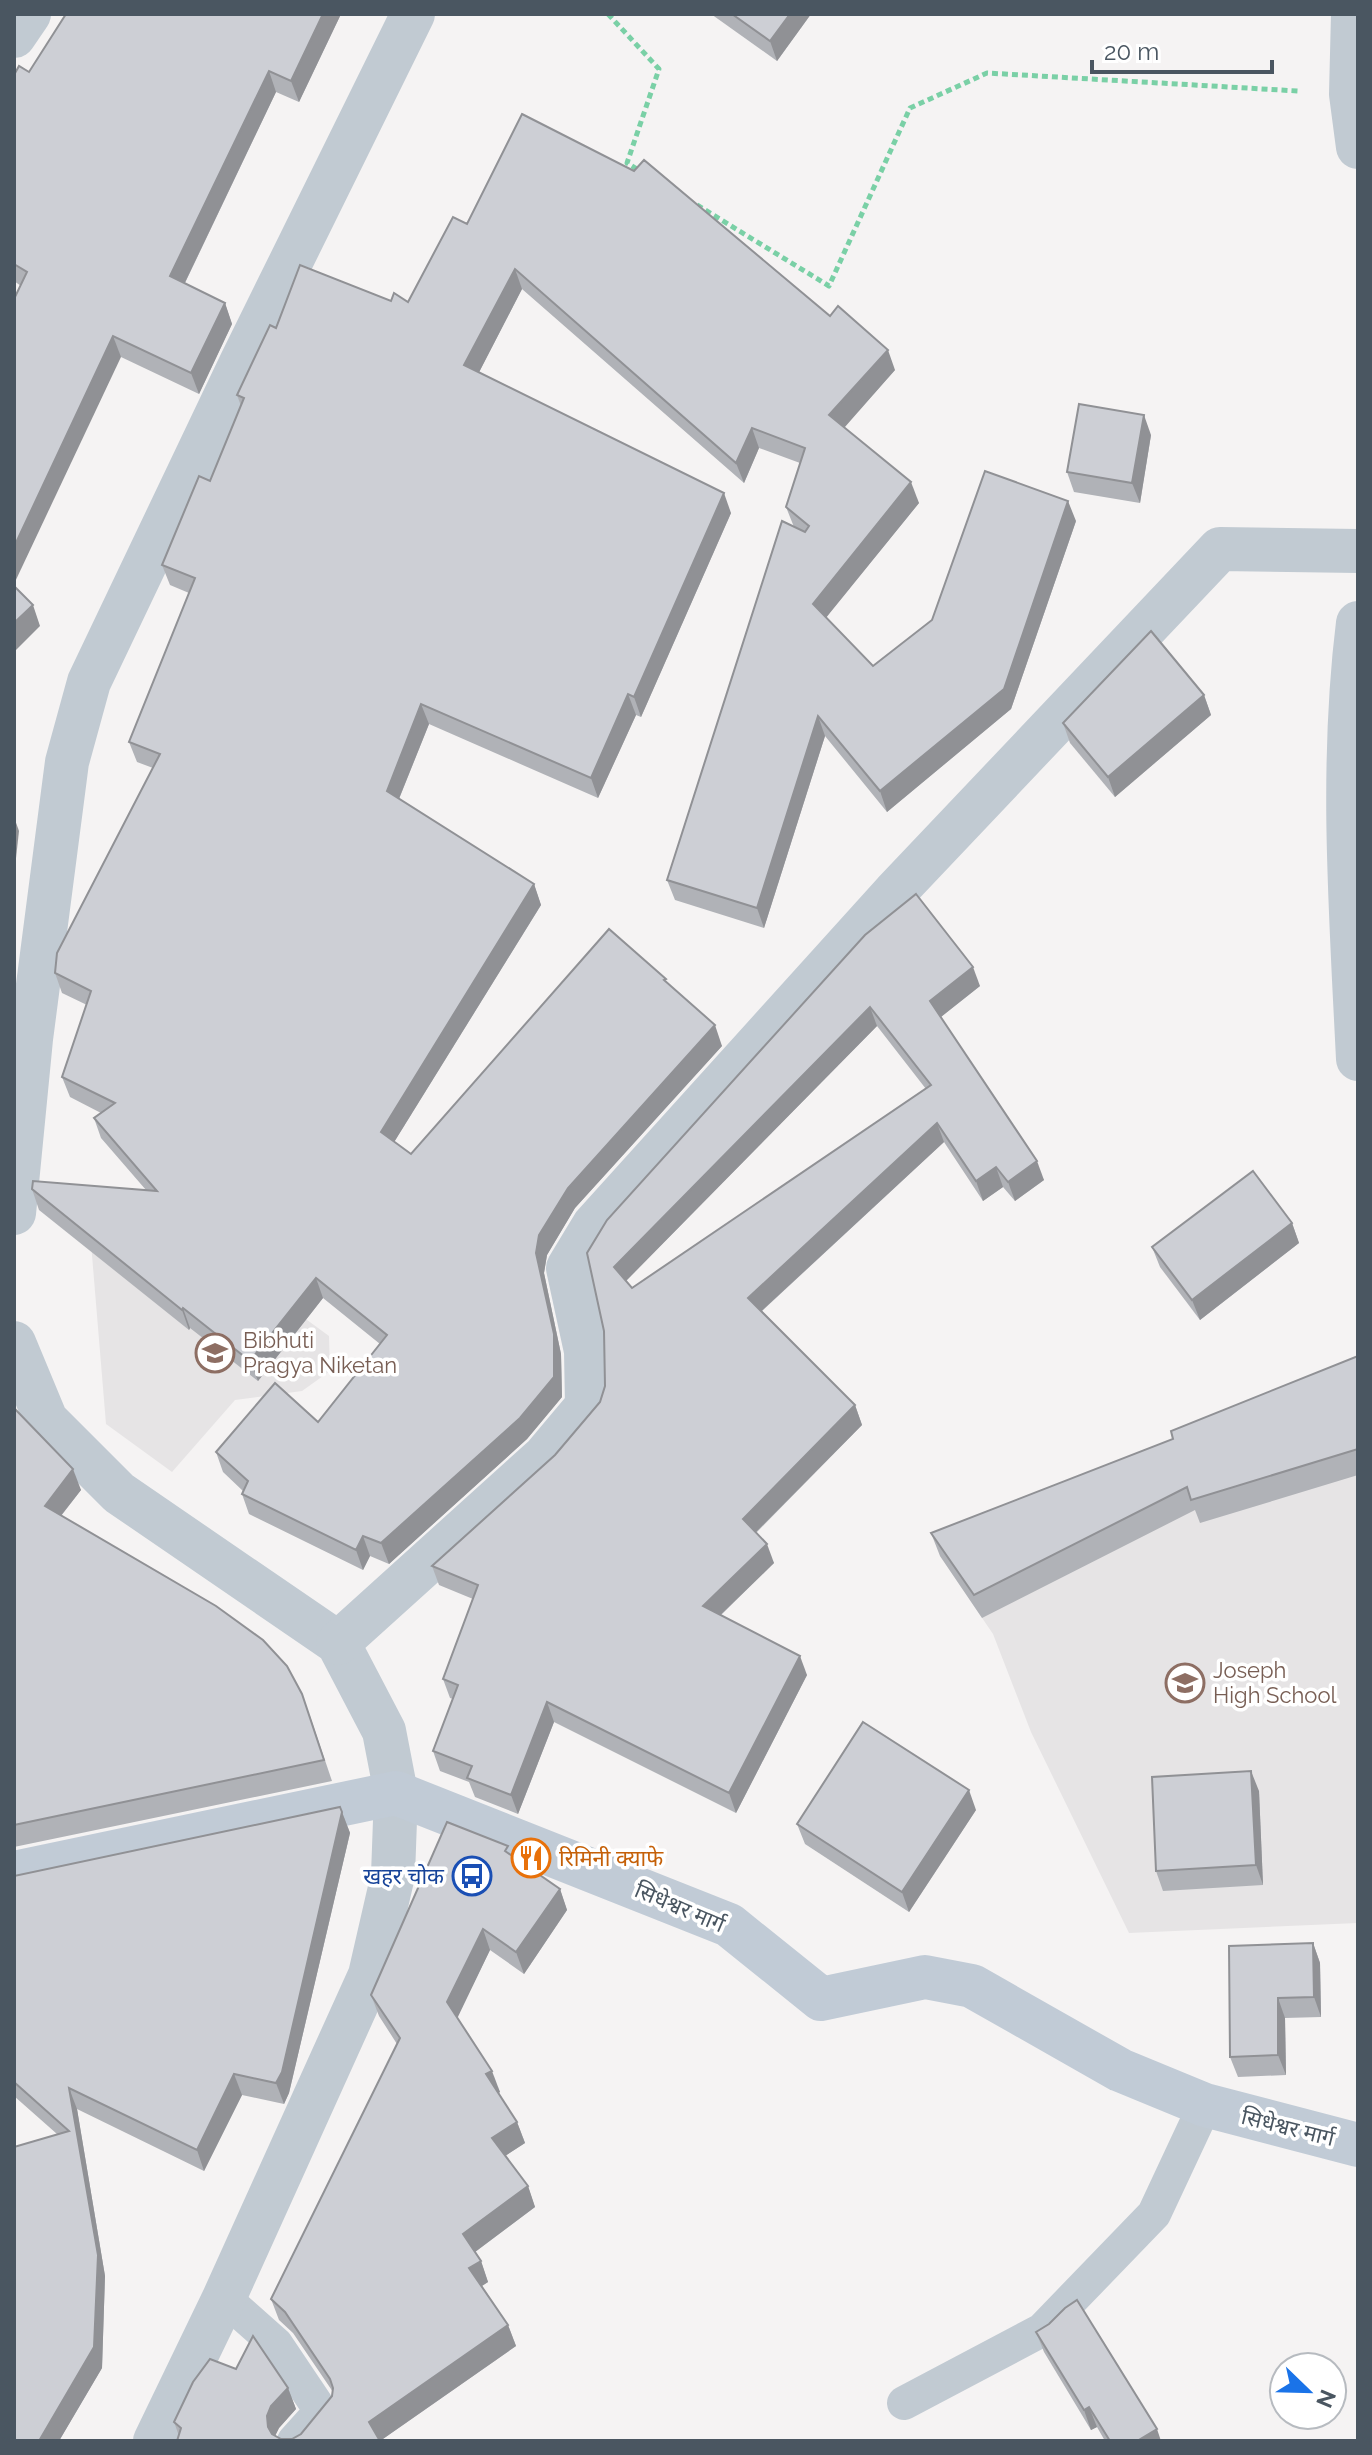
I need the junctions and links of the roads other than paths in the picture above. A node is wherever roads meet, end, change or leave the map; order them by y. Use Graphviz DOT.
graph roads {
  1 [pos="29,14"];
  2 [pos="413,14"];
  3 [pos="1353,14"];
  4 [pos="14,36"];
  5 [pos="1355,94"];
  6 [pos="1358,147"];
  7 [pos="1358,551"];
  8 [pos="1358,624"];
  9 [pos="22,1039"];
  10 [pos="1358,1059"];
  11 [pos="14,1213"];
  12 [pos="14,1343"];
  13 [pos="338,1643"];
  14 [pos="396,1793"];
  15 [pos="14,1873"];
  16 [pos="1205,2105"];
  17 [pos="1358,2145"];
  18 [pos="224,2298"];
  19 [pos="904,2403"];
  20 [pos="155,2441"];
  21 [pos="294,2441"];
  1 -- 4 [label="street"];
  2 -- 9 [label="street"];
  3 -- 5 [label="street"];
  5 -- 6 [label="street"];
  7 -- 13 [label="street"];
  8 -- 10 [label="street"];
  9 -- 11 [label="street"];
  12 -- 13 [label="street"];
  13 -- 14 [label="street"];
  14 -- 15 [label="street"];
  14 -- 16 [label="street, सिधेश्वर मार्ग"];
  14 -- 18 [label="street"];
  16 -- 17 [label="street, सिधेश्वर मार्ग"];
  16 -- 19 [label="lane"];
  18 -- 20 [label="street"];
  18 -- 21 [label="lane"];
}
